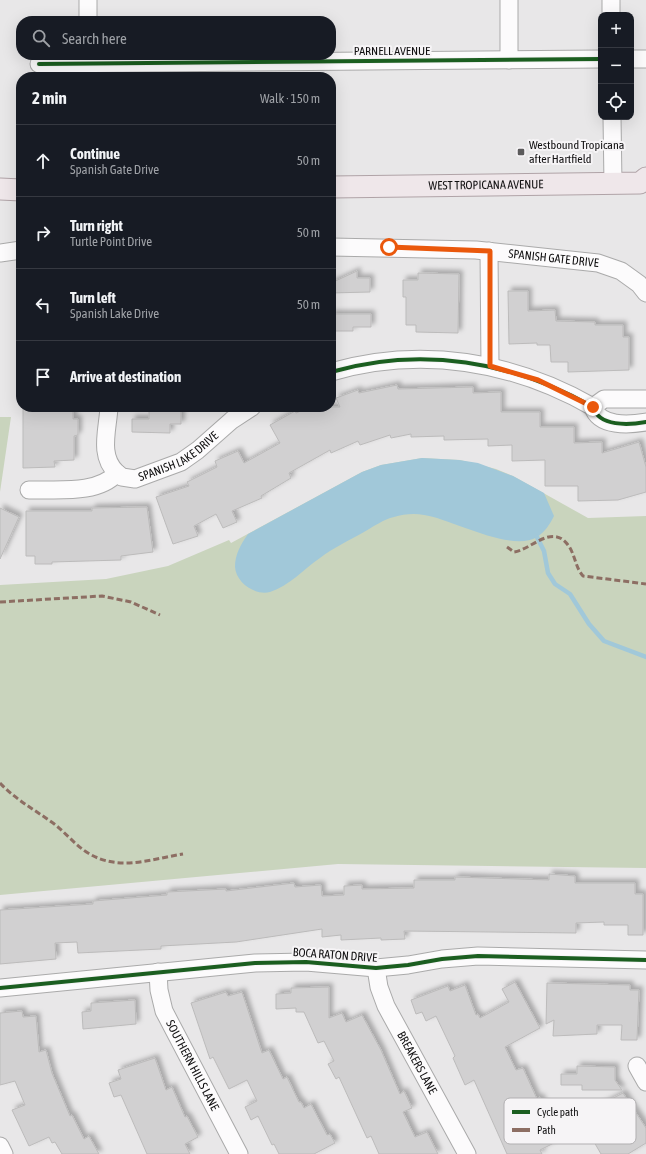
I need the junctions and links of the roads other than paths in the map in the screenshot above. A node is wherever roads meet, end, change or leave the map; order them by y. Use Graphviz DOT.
graph roads {
  1 [pos="88,0"];
  2 [pos="509,0"];
  3 [pos="611,0"];
  4 [pos="611,12"];
  5 [pos="88,16"];
  6 [pos="598,59"];
  7 [pos="634,59"];
  8 [pos="646,59"];
  9 [pos="78,60"];
  10 [pos="336,60"];
  11 [pos="510,60"];
  12 [pos="39,64"];
  13 [pos="612,120"];
  14 [pos="644,183"];
  15 [pos="613,184"];
  16 [pos="336,187"];
  17 [pos="0,189"];
  18 [pos="16,190"];
  19 [pos="336,247"];
  20 [pos="16,251"];
  21 [pos="490,251"];
  22 [pos="0,253"];
  23 [pos="646,293"];
  24 [pos="490,366"];
  25 [pos="336,371"];
  26 [pos="646,399"];
  27 [pos="593,407"];
  28 [pos="109,412"];
  29 [pos="244,412"];
  30 [pos="646,422"];
  31 [pos="116,473"];
  32 [pos="29,490"];
  33 [pos="646,960"];
  34 [pos="376,968"];
  35 [pos="158,972"];
  36 [pos="0,988"];
  37 [pos="637,1066"];
  38 [pos="646,1082"];
  39 [pos="0,1146"];
  40 [pos="4,1154"];
  41 [pos="239,1154"];
  42 [pos="467,1154"];
  1 -- 5 [label="street"];
  2 -- 11 [label="street"];
  3 -- 4 [label="street"];
  6 -- 11 [label="street, PARNELL AVENUE"];
  7 -- 8 [label="street"];
  9 -- 12 [label="street, PARNELL AVENUE"];
  10 -- 11 [label="street, PARNELL AVENUE"];
  13 -- 15 [label="street"];
  14 -- 15 [label="main road, WEST TROPICANA AVENUE"];
  15 -- 16 [label="main road, WEST TROPICANA AVENUE"];
  17 -- 18 [label="main road"];
  19 -- 21 [label="street, SPANISH GATE DRIVE"];
  20 -- 22 [label="street"];
  21 -- 23 [label="street, SPANISH GATE DRIVE"];
  21 -- 24 [label="street"];
  24 -- 25 [label="street"];
  24 -- 27 [label="street"];
  26 -- 27 [label="street"];
  27 -- 30 [label="street"];
  28 -- 31 [label="street"];
  29 -- 31 [label="street, SPANISH LAKE DRIVE"];
  31 -- 32 [label="street"];
  33 -- 34 [label="street, BOCA RATON DRIVE"];
  34 -- 35 [label="street, BOCA RATON DRIVE"];
  34 -- 42 [label="street, BREAKERS LANE"];
  35 -- 36 [label="street, BOCA RATON DRIVE"];
  35 -- 41 [label="street, SOUTHERN HILLS LANE"];
  37 -- 38 [label="street"];
  39 -- 40 [label="street"];
}
